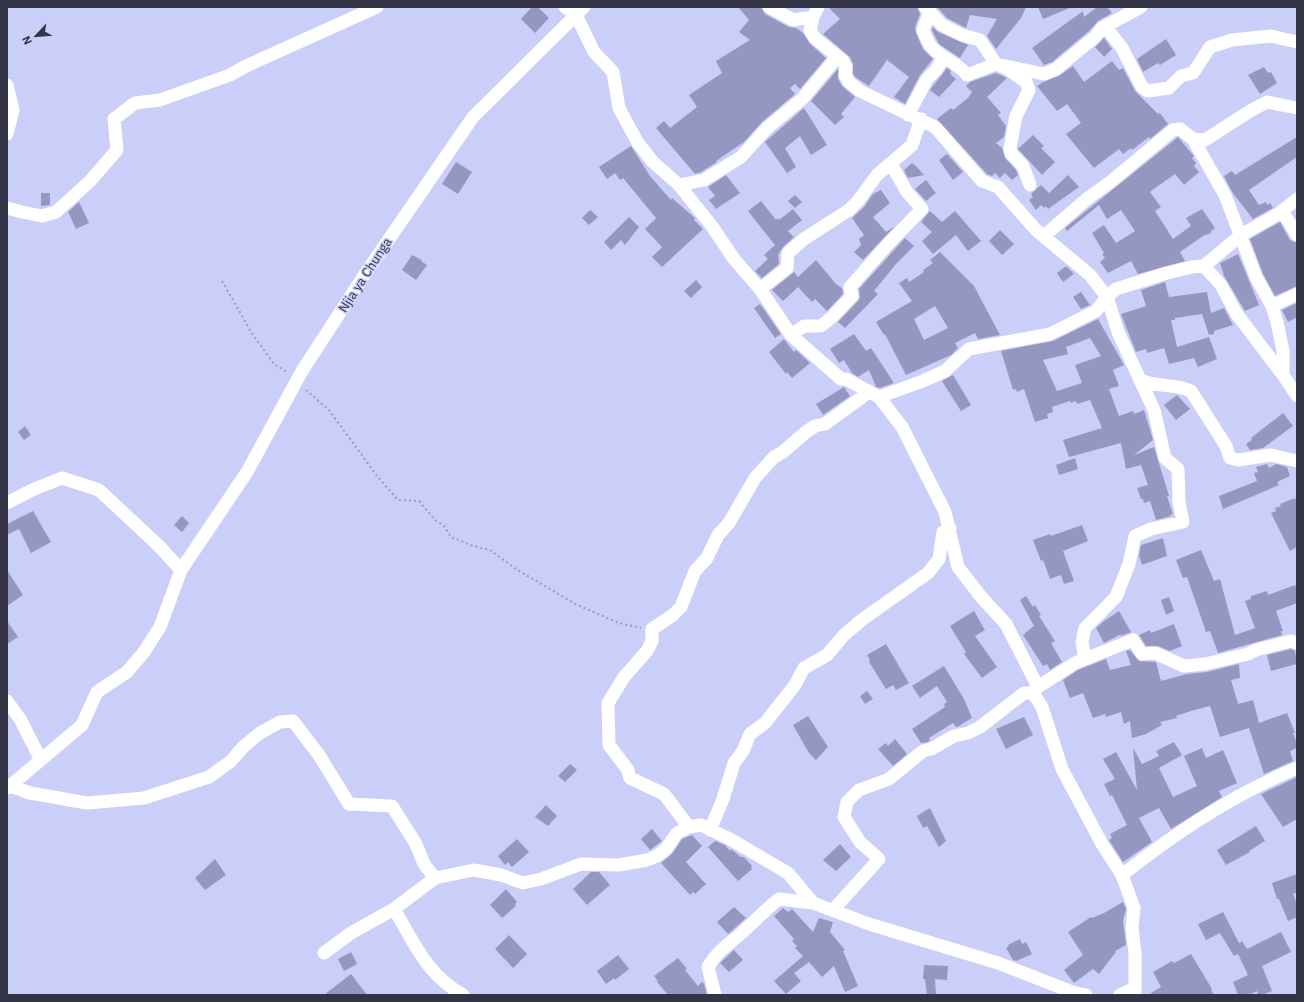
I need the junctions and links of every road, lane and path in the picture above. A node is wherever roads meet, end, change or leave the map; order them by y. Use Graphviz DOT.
graph roads {
  1 [pos="377,7"];
  2 [pos="565,7"];
  3 [pos="769,7"];
  4 [pos="1141,7"];
  5 [pos="927,9"];
  6 [pos="580,11"];
  7 [pos="815,12"];
  8 [pos="1106,26"];
  9 [pos="1297,42"];
  10 [pos="837,57"];
  11 [pos="944,57"];
  12 [pos="996,64"];
  13 [pos="7,85"];
  14 [pos="1297,108"];
  15 [pos="908,115"];
  16 [pos="921,119"];
  17 [pos="7,134"];
  18 [pos="1193,140"];
  19 [pos="891,164"];
  20 [pos="679,185"];
  21 [pos="1030,185"];
  22 [pos="1297,199"];
  23 [pos="7,208"];
  24 [pos="1282,211"];
  25 [pos="1241,235"];
  26 [pos="1297,235"];
  27 [pos="1044,236"];
  28 [pos="1204,266"];
  29 [pos="222,281"];
  30 [pos="760,289"];
  31 [pos="1297,294"];
  32 [pos="1107,297"];
  33 [pos="1272,306"];
  34 [pos="791,335"];
  35 [pos="1283,375"];
  36 [pos="297,380"];
  37 [pos="1140,380"];
  38 [pos="874,395"];
  39 [pos="1297,396"];
  40 [pos="1297,461"];
  41 [pos="7,503"];
  42 [pos="950,528"];
  43 [pos="181,570"];
  44 [pos="652,629"];
  45 [pos="1297,643"];
  46 [pos="1085,659"];
  47 [pos="1035,690"];
  48 [pos="7,701"];
  49 [pos="41,760"];
  50 [pos="1297,768"];
  51 [pos="8,787"];
  52 [pos="689,827"];
  53 [pos="710,830"];
  54 [pos="1122,875"];
  55 [pos="435,878"];
  56 [pos="813,902"];
  57 [pos="394,909"];
  58 [pos="833,910"];
  59 [pos="324,953"];
  60 [pos="1135,992"];
  61 [pos="463,995"];
  62 [pos="715,995"];
  63 [pos="1086,995"];
  64 [pos="1120,995"];
  1 -- 23 [label="street"];
  2 -- 6 [label="street"];
  3 -- 7 [label="street"];
  4 -- 8 [label="street"];
  5 -- 11 [label="street"];
  5 -- 12 [label="street"];
  6 -- 20 [label="street"];
  6 -- 36 [label="street, Njia ya Chunga"];
  7 -- 10 [label="street"];
  8 -- 9 [label="street"];
  8 -- 12 [label="street"];
  10 -- 15 [label="street"];
  10 -- 20 [label="street"];
  11 -- 12 [label="street"];
  11 -- 15 [label="street"];
  12 -- 21 [label="street"];
  13 -- 17 [label="street"];
  14 -- 18 [label="street"];
  15 -- 16 [label="street"];
  16 -- 19 [label="street"];
  16 -- 27 [label="street"];
  18 -- 25 [label="street"];
  18 -- 27 [label="street"];
  19 -- 30 [label="street"];
  19 -- 34 [label="street"];
  20 -- 30 [label="street"];
  22 -- 24 [label="street"];
  24 -- 25 [label="street"];
  24 -- 26 [label="street"];
  25 -- 28 [label="street"];
  25 -- 33 [label="street"];
  27 -- 32 [label="street"];
  28 -- 32 [label="street"];
  28 -- 35 [label="street"];
  29 -- 36 [label="path"];
  30 -- 34 [label="street"];
  31 -- 33 [label="street"];
  32 -- 37 [label="street"];
  32 -- 38 [label="street"];
  33 -- 35 [label="street"];
  34 -- 38 [label="street"];
  35 -- 39 [label="street"];
  36 -- 43 [label="street, Njia ya Chunga"];
  36 -- 44 [label="path"];
  37 -- 40 [label="street"];
  37 -- 46 [label="street"];
  38 -- 42 [label="street"];
  38 -- 44 [label="street"];
  41 -- 43 [label="street"];
  42 -- 47 [label="street"];
  42 -- 53 [label="street"];
  43 -- 49 [label="street, Njia ya Chunga"];
  44 -- 52 [label="street"];
  45 -- 46 [label="street"];
  46 -- 47 [label="street"];
  47 -- 54 [label="street"];
  47 -- 58 [label="street"];
  48 -- 49 [label="street"];
  49 -- 51 [label="street, Njia ya Chunga"];
  50 -- 54 [label="street"];
  51 -- 55 [label="street"];
  52 -- 53 [label="street"];
  52 -- 55 [label="street"];
  53 -- 56 [label="street"];
  54 -- 60 [label="street"];
  55 -- 57 [label="street"];
  56 -- 58 [label="street"];
  56 -- 62 [label="street"];
  57 -- 59 [label="street"];
  57 -- 61 [label="street"];
  58 -- 63 [label="street"];
  60 -- 64 [label="street"];
}
